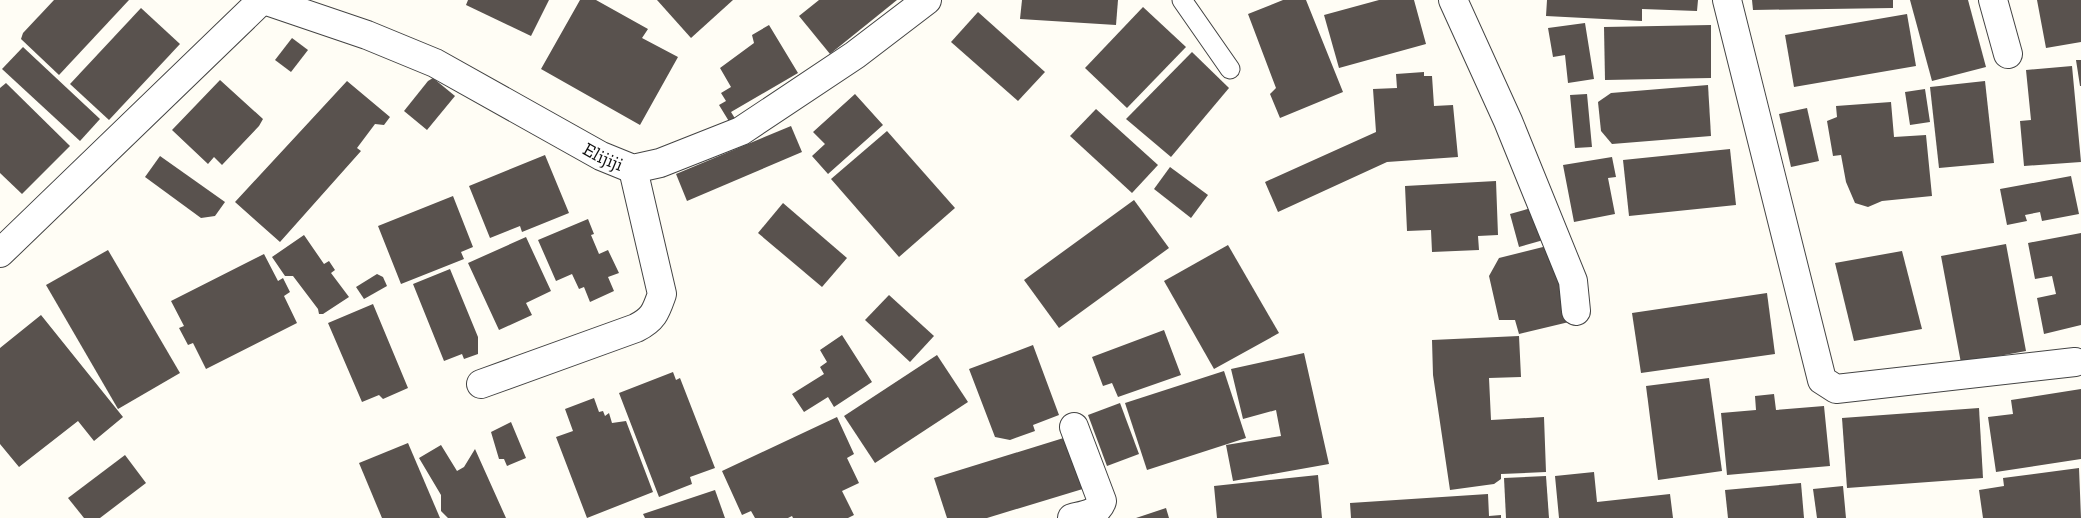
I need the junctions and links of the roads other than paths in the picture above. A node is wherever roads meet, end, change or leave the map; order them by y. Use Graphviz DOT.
graph roads {
  1 [pos="263,0"];
  2 [pos="927,0"];
  3 [pos="1182,0"];
  4 [pos="1453,0"];
  5 [pos="1727,0"];
  6 [pos="1993,0"];
  7 [pos="2008,54"];
  8 [pos="1230,69"];
  9 [pos="633,168"];
  10 [pos="0,253"];
  11 [pos="1576,311"];
  12 [pos="2075,362"];
  13 [pos="482,384"];
  14 [pos="1074,428"];
  15 [pos="1072,518"];
  1 -- 9 [label="street, Elijiji"];
  1 -- 10 [label="street"];
  2 -- 9 [label="street, Elijiji"];
  3 -- 8 [label="lane"];
  4 -- 11 [label="street"];
  5 -- 12 [label="street"];
  6 -- 7 [label="street"];
  9 -- 13 [label="street"];
  14 -- 15 [label="street"];
}
